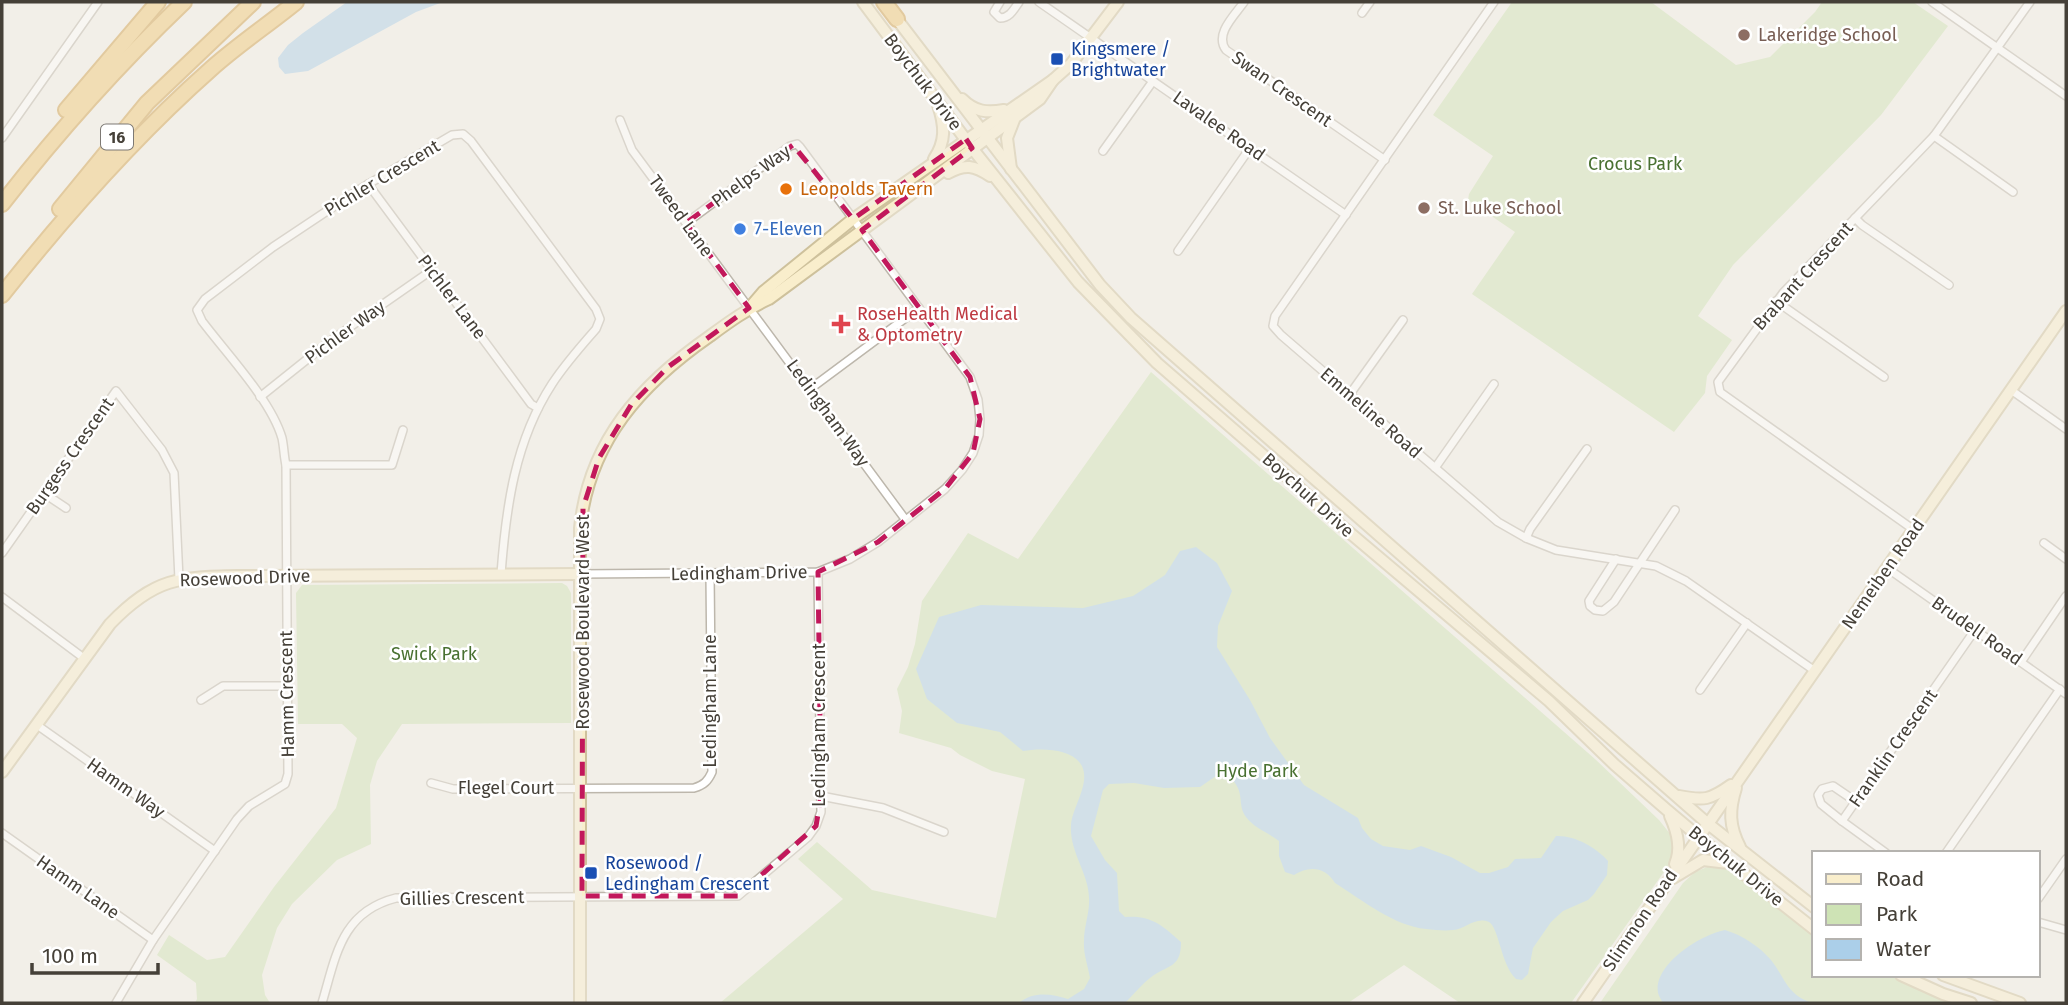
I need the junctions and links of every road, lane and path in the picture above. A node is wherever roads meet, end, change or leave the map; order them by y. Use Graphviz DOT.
graph roads {
  1 [pos="98,2"];
  2 [pos="158,2"];
  3 [pos="184,2"];
  4 [pos="253,2"];
  5 [pos="296,2"];
  6 [pos="863,2"];
  7 [pos="883,2"];
  8 [pos="1000,2"];
  9 [pos="1019,2"];
  10 [pos="1039,2"];
  11 [pos="1118,2"];
  12 [pos="1244,2"];
  13 [pos="1370,2"];
  14 [pos="1494,2"];
  15 [pos="1932,2"];
  16 [pos="2030,2"];
  17 [pos="1362,13"];
  18 [pos="897,19"];
  19 [pos="1091,39"];
  20 [pos="1998,47"];
  21 [pos="1153,81"];
  22 [pos="947,85"];
  23 [pos="935,96"];
  24 [pos="2066,96"];
  25 [pos="1011,114"];
  26 [pos="620,120"];
  27 [pos="983,134"];
  28 [pos="1934,136"];
  29 [pos="2,138"];
  30 [pos="969,143"];
  31 [pos="1250,148"];
  32 [pos="1102,151"];
  33 [pos="1385,160"];
  34 [pos="931,165"];
  35 [pos="1012,172"];
  36 [pos="999,181"];
  37 [pos="368,184"];
  38 [pos="923,184"];
  39 [pos="2,192"];
  40 [pos="2013,192"];
  41 [pos="2,204"];
  42 [pos="1346,215"];
  43 [pos="1855,218"];
  44 [pos="853,219"];
  45 [pos="686,223"];
  46 [pos="862,230"];
  47 [pos="1178,251"];
  48 [pos="432,270"];
  49 [pos="1949,285"];
  50 [pos="2,293"];
  51 [pos="1776,301"];
  52 [pos="749,308"];
  53 [pos="919,308"];
  54 [pos="2066,312"];
  55 [pos="1404,320"];
  56 [pos="1884,377"];
  57 [pos="1494,384"];
  58 [pos="810,389"];
  59 [pos="2011,390"];
  60 [pos="1350,394"];
  61 [pos="260,397"];
  62 [pos="538,408"];
  63 [pos="2066,429"];
  64 [pos="403,430"];
  65 [pos="1587,449"];
  66 [pos="286,465"];
  67 [pos="1435,468"];
  68 [pos="46,494"];
  69 [pos="66,508"];
  70 [pos="1675,510"];
  71 [pos="905,519"];
  72 [pos="1914,530"];
  73 [pos="1526,538"];
  74 [pos="2044,543"];
  75 [pos="2,553"];
  76 [pos="1616,559"];
  77 [pos="2066,559"];
  78 [pos="1641,563"];
  79 [pos="1887,568"];
  80 [pos="818,572"];
  81 [pos="501,574"];
  82 [pos="579,574"];
  83 [pos="286,575"];
  84 [pos="710,575"];
  85 [pos="179,579"];
  86 [pos="2066,596"];
  87 [pos="2,597"];
  88 [pos="1747,623"];
  89 [pos="1975,630"];
  90 [pos="85,659"];
  91 [pos="2021,662"];
  92 [pos="1815,671"];
  93 [pos="286,686"];
  94 [pos="1700,690"];
  95 [pos="2063,692"];
  96 [pos="201,699"];
  97 [pos="37,725"];
  98 [pos="2,772"];
  99 [pos="1740,779"];
  100 [pos="431,783"];
  101 [pos="580,788"];
  102 [pos="1676,795"];
  103 [pos="821,796"];
  104 [pos="1855,801"];
  105 [pos="1667,810"];
  106 [pos="1842,821"];
  107 [pos="1707,823"];
  108 [pos="944,832"];
  109 [pos="2,833"];
  110 [pos="1698,836"];
  111 [pos="215,851"];
  112 [pos="1883,851"];
  113 [pos="1947,851"];
  114 [pos="1742,852"];
  115 [pos="2066,859"];
  116 [pos="1730,863"];
  117 [pos="1665,884"];
  118 [pos="582,896"];
  119 [pos="2040,896"];
  120 [pos="1812,905"];
  121 [pos="2040,923"];
  122 [pos="1812,927"];
  123 [pos="2066,930"];
  124 [pos="153,940"];
  125 [pos="1905,977"];
  126 [pos="1948,977"];
  127 [pos="117,1003"];
  128 [pos="322,1003"];
  129 [pos="580,1003"];
  130 [pos="588,1003"];
  131 [pos="1583,1003"];
  132 [pos="1971,1003"];
  133 [pos="2020,1003"];
  1 -- 29 [label="street"];
  2 -- 39 [label="highway"];
  3 -- 41 [label="highway"];
  4 -- 50 [label="highway, 16"];
  5 -- 50 [label="highway"];
  6 -- 23 [label="main road, Boychuk Drive"];
  7 -- 18 [label="highway"];
  8 -- 9 [label="street"];
  10 -- 19 [label="street, Lavalee Road"];
  11 -- 19 [label="main road"];
  12 -- 33 [label="street, Swan Crescent"];
  13 -- 17 [label="street"];
  14 -- 33 [label="street, Emmeline Road"];
  15 -- 20 [label="street"];
  16 -- 20 [label="street, Brabant Crescent"];
  18 -- 22 [label="main road, Boychuk Drive"];
  19 -- 21 [label="street, Lavalee Road"];
  19 -- 25 [label="main road"];
  20 -- 24 [label="street"];
  20 -- 28 [label="street, Brabant Crescent"];
  21 -- 31 [label="street, Lavalee Road"];
  21 -- 32 [label="street"];
  22 -- 25 [label="main road"];
  22 -- 27 [label="main road, Boychuk Drive"];
  23 -- 30 [label="main road, Boychuk Drive"];
  23 -- 34 [label="main road"];
  25 -- 27 [label="main road"];
  25 -- 35 [label="main road"];
  26 -- 45 [label="street, Tweed Lane"];
  27 -- 30 [label="main road"];
  27 -- 35 [label="main road, Boychuk Drive"];
  28 -- 40 [label="street"];
  28 -- 43 [label="street, Brabant Crescent"];
  30 -- 34 [label="main road, Rosewood Boulevard West"];
  30 -- 36 [label="main road, Boychuk Drive"];
  30 -- 38 [label="main road, Rosewood Boulevard West"];
  31 -- 42 [label="street, Lavalee Road"];
  31 -- 47 [label="street"];
  33 -- 42 [label="street, Emmeline Road"];
  34 -- 44 [label="main road, Rosewood Boulevard West"];
  35 -- 102 [label="main road, Boychuk Drive"];
  36 -- 38 [label="main road"];
  36 -- 105 [label="main road, Boychuk Drive"];
  37 -- 48 [label="street, Pichler Lane"];
  37 -- 61 [label="street, Pichler Crescent"];
  37 -- 62 [label="street, Pichler Crescent"];
  38 -- 46 [label="main road, Rosewood Boulevard West"];
  42 -- 60 [label="street, Emmeline Road"];
  43 -- 49 [label="street"];
  43 -- 51 [label="street, Brabant Crescent"];
  44 -- 45 [label="street, Phelps Way"];
  44 -- 46 [label="street, Phelps Way"];
  44 -- 52 [label="main road, Rosewood Boulevard West"];
  45 -- 52 [label="street, Tweed Lane"];
  46 -- 52 [label="main road, Rosewood Boulevard West"];
  46 -- 53 [label="street, Ledingham Drive"];
  48 -- 61 [label="street, Pichler Way"];
  48 -- 62 [label="street, Pichler Lane"];
  51 -- 56 [label="street"];
  51 -- 72 [label="street, Brabant Crescent"];
  52 -- 58 [label="street, Ledingham Way"];
  52 -- 82 [label="main road, Rosewood Boulevard West"];
  53 -- 58 [label="street"];
  53 -- 71 [label="street, Ledingham Drive"];
  54 -- 59 [label="main road, Nemeiben Road"];
  55 -- 60 [label="street"];
  57 -- 67 [label="street"];
  58 -- 71 [label="street, Ledingham Way"];
  59 -- 63 [label="street"];
  59 -- 72 [label="main road, Nemeiben Road"];
  60 -- 67 [label="street, Emmeline Road"];
  61 -- 66 [label="street, Pichler Crescent"];
  62 -- 81 [label="street, Pichler Crescent"];
  64 -- 66 [label="street"];
  65 -- 73 [label="street"];
  66 -- 83 [label="street, Pichler Crescent"];
  67 -- 73 [label="street, Emmeline Road"];
  68 -- 69 [label="street"];
  68 -- 75 [label="street, Burgess Crescent"];
  68 -- 85 [label="street, Burgess Crescent"];
  70 -- 78 [label="street"];
  71 -- 80 [label="street, Ledingham Drive"];
  72 -- 79 [label="main road, Nemeiben Road"];
  73 -- 76 [label="street, Emmeline Road"];
  74 -- 77 [label="street"];
  76 -- 78 [label="street, Emmeline Road"];
  76 -- 78 [label="street"];
  78 -- 88 [label="street, Emmeline Road"];
  79 -- 89 [label="street, Brudell Road"];
  79 -- 92 [label="main road, Nemeiben Road"];
  80 -- 84 [label="street, Ledingham Drive"];
  80 -- 103 [label="street, Ledingham Crescent"];
  81 -- 82 [label="main road, Rosewood Drive"];
  81 -- 83 [label="main road, Rosewood Drive"];
  82 -- 84 [label="street, Ledingham Drive"];
  82 -- 101 [label="main road, Rosewood Boulevard West"];
  83 -- 85 [label="main road, Rosewood Drive"];
  83 -- 93 [label="street, Hamm Crescent"];
  84 -- 101 [label="street, Ledingham Lane"];
  85 -- 90 [label="main road, Rosewood Drive"];
  86 -- 91 [label="street"];
  87 -- 90 [label="street"];
  88 -- 92 [label="street, Emmeline Road"];
  88 -- 94 [label="street"];
  89 -- 91 [label="street, Brudell Road"];
  89 -- 104 [label="street, Franklin Crescent"];
  90 -- 97 [label="main road, Rosewood Drive"];
  91 -- 95 [label="street, Brudell Road"];
  92 -- 99 [label="main road, Nemeiben Road"];
  93 -- 96 [label="street"];
  93 -- 111 [label="street, Hamm Crescent"];
  95 -- 113 [label="street"];
  97 -- 98 [label="main road, Rosewood Drive"];
  97 -- 111 [label="street, Hamm Way"];
  99 -- 102 [label="main road"];
  99 -- 107 [label="main road, Nemeiben Road"];
  99 -- 114 [label="main road"];
  100 -- 101 [label="street, Flegel Court"];
  101 -- 118 [label="main road, Rosewood Boulevard West"];
  102 -- 107 [label="main road, Boychuk Drive"];
  103 -- 108 [label="street"];
  103 -- 118 [label="street, Ledingham Crescent"];
  104 -- 106 [label="street, Franklin Crescent"];
  104 -- 106 [label="street"];
  105 -- 110 [label="main road, Boychuk Drive"];
  105 -- 117 [label="main road"];
  106 -- 112 [label="street, Franklin Crescent"];
  107 -- 110 [label="main road, Nemeiben Road"];
  107 -- 114 [label="main road, Boychuk Drive"];
  109 -- 124 [label="street, Hamm Lane"];
  110 -- 116 [label="main road, Boychuk Drive"];
  110 -- 117 [label="main road, Slimmon Road"];
  111 -- 124 [label="street, Hamm Crescent"];
  114 -- 120 [label="main road, Boychuk Drive"];
  115 -- 119 [label="street"];
  116 -- 117 [label="main road"];
  116 -- 122 [label="main road, Boychuk Drive"];
  117 -- 131 [label="main road, Slimmon Road"];
  118 -- 128 [label="street, Gillies Crescent"];
  118 -- 129 [label="main road, Rosewood Boulevard West"];
  121 -- 123 [label="street"];
  124 -- 127 [label="street, Hamm Crescent"];
  125 -- 132 [label="main road"];
  126 -- 133 [label="main road"];
  129 -- 130 [label="street"];
}
